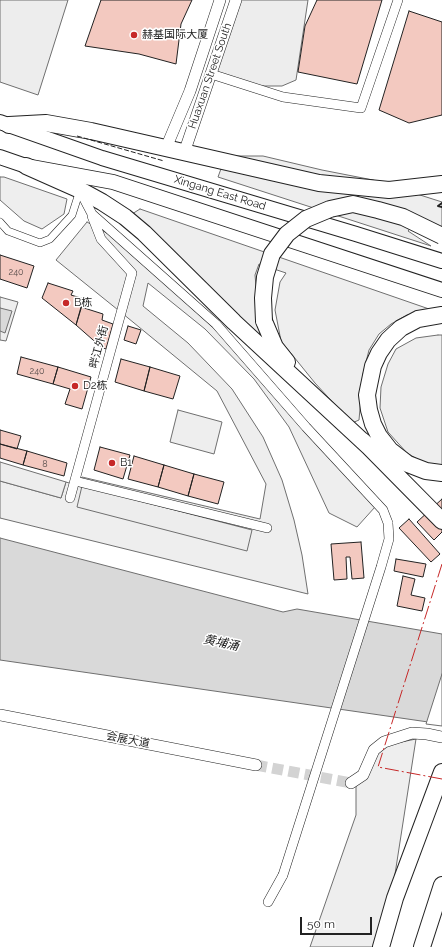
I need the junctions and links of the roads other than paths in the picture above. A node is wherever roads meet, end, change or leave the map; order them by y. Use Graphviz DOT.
graph roads {
  1 [pos="220,0"];
  2 [pos="236,0"];
  3 [pos="398,0"];
  4 [pos="211,74"];
  5 [pos="4,123"];
  6 [pos="166,148"];
  7 [pos="184,153"];
  8 [pos="0,157"];
  9 [pos="26,166"];
  10 [pos="442,184"];
  11 [pos="80,190"];
  12 [pos="92,214"];
  13 [pos="0,222"];
  14 [pos="442,236"];
  15 [pos="442,261"];
  16 [pos="442,290"];
  17 [pos="442,314"];
  18 [pos="370,448"];
  19 [pos="442,473"];
  20 [pos="75,481"];
  21 [pos="70,498"];
  22 [pos="442,521"];
  23 [pos="267,528"];
  24 [pos="0,715"];
  25 [pos="442,737"];
  26 [pos="256,765"];
  27 [pos="442,772"];
  28 [pos="351,783"];
  29 [pos="442,885"];
  30 [pos="268,902"];
  31 [pos="381,947"];
  32 [pos="422,947"];
  1 -- 6 [label="street, Huaxuan Street South"];
  2 -- 4 [label="street, Huaxuan Street South"];
  3 -- 4 [label="street"];
  4 -- 7 [label="street, Huaxuan Street South"];
  5 -- 6 [label="highway"];
  5 -- 15 [label="main road, Xingang East Road"];
  6 -- 7 [label="highway"];
  7 -- 10 [label="highway"];
  8 -- 9 [label="main road, Xingang East Road"];
  9 -- 11 [label="highway"];
  9 -- 16 [label="main road, Xingang East Road"];
  11 -- 12 [label="street"];
  11 -- 13 [label="street"];
  11 -- 18 [label="highway"];
  12 -- 20 [label="street, 畔江外街"];
  12 -- 30 [label="street, bridge"];
  14 -- 18 [label="highway, bridge"];
  17 -- 19 [label="highway"];
  18 -- 22 [label="highway"];
  20 -- 21 [label="street, 畔江外街"];
  20 -- 23 [label="street"];
  24 -- 26 [label="street, 会展大道"];
  25 -- 28 [label="street"];
  27 -- 31 [label="highway"];
  29 -- 32 [label="highway"];
}
